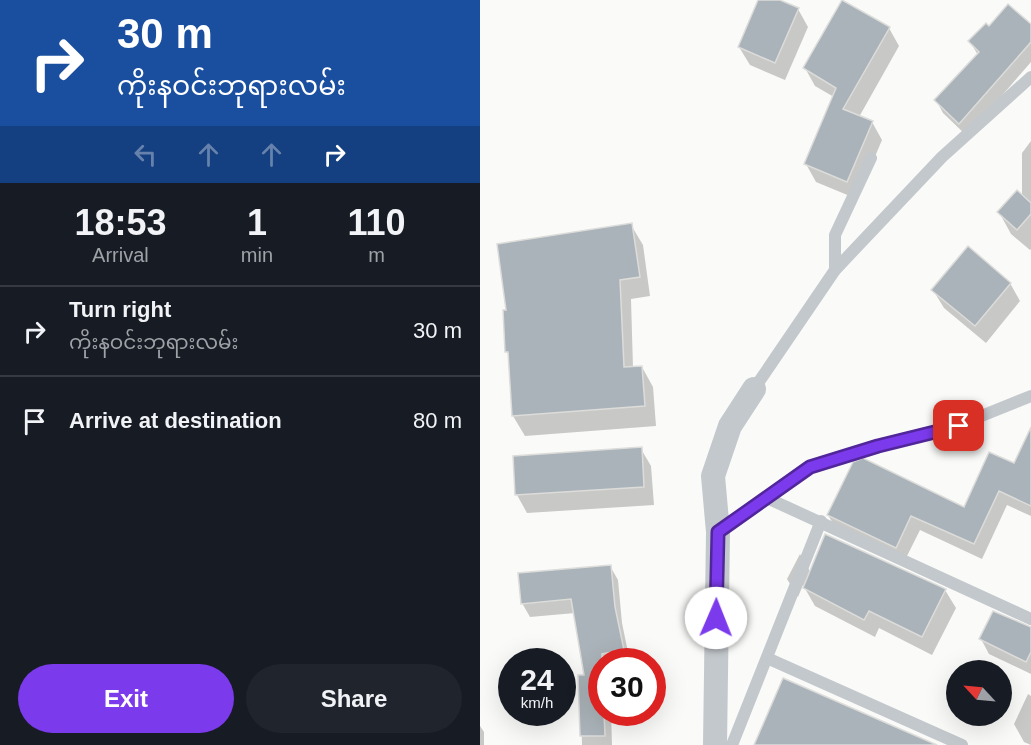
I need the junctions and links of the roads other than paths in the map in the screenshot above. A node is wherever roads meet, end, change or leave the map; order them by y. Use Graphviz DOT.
graph roads {
  1 [pos="1031,77"];
  2 [pos="871,158"];
  3 [pos="835,270"];
  4 [pos="754,389"];
  5 [pos="1031,396"];
  6 [pos="767,498"];
  7 [pos="821,521"];
  8 [pos="718,532"];
  9 [pos="1031,619"];
  10 [pos="767,658"];
  11 [pos="715,745"];
  12 [pos="732,745"];
  13 [pos="962,745"];
  1 -- 3 [label="lane"];
  2 -- 3 [label="lane"];
  3 -- 4 [label="lane"];
  4 -- 8 [label="street"];
  5 -- 6 [label="lane"];
  6 -- 7 [label="lane"];
  6 -- 8 [label="lane"];
  7 -- 9 [label="lane"];
  7 -- 10 [label="lane"];
  8 -- 11 [label="street"];
  10 -- 12 [label="lane"];
  10 -- 13 [label="lane"];
}
